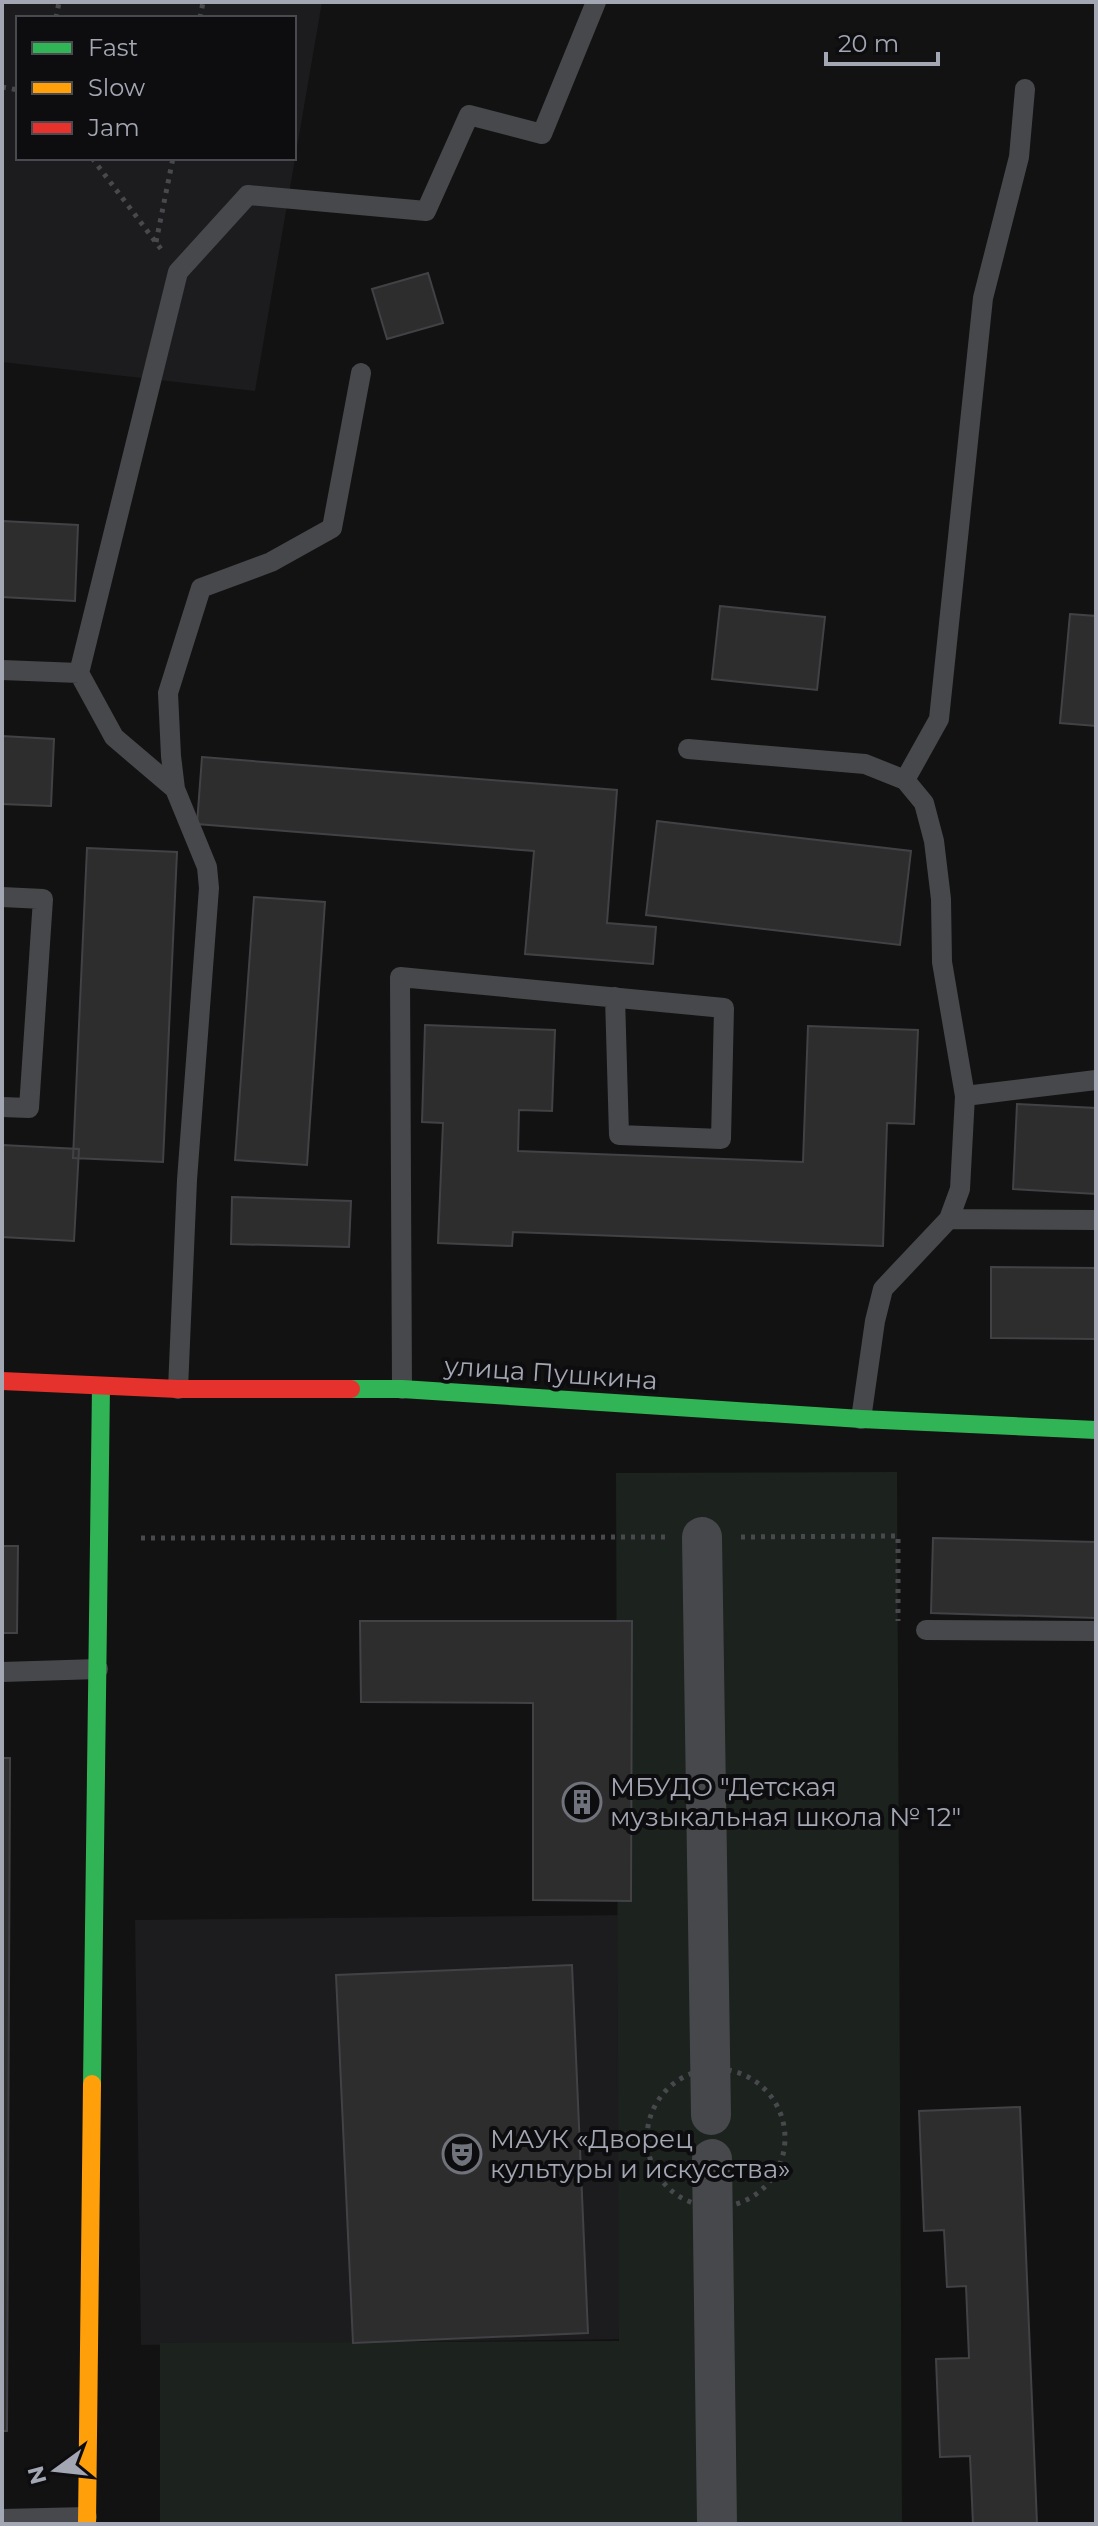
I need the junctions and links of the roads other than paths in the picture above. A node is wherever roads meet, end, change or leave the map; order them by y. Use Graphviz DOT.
graph roads {
  1 [pos="596,2"];
  2 [pos="1025,89"];
  3 [pos="361,373"];
  4 [pos="2,670"];
  5 [pos="79,673"];
  6 [pos="688,749"];
  7 [pos="905,780"];
  8 [pos="175,789"];
  9 [pos="2,897"];
  10 [pos="615,997"];
  11 [pos="1096,1080"];
  12 [pos="965,1096"];
  13 [pos="2,1107"];
  14 [pos="949,1219"];
  15 [pos="1096,1220"];
  16 [pos="2,1381"];
  17 [pos="101,1386"];
  18 [pos="178,1389"];
  19 [pos="402,1389"];
  20 [pos="861,1419"];
  21 [pos="1096,1430"];
  22 [pos="702,1537"];
  23 [pos="926,1630"];
  24 [pos="1096,1631"];
  25 [pos="98,1669"];
  26 [pos="2,1672"];
  27 [pos="711,2115"];
  28 [pos="712,2159"];
  29 [pos="2,2519"];
  30 [pos="87,2521"];
  31 [pos="717,2524"];
  1 -- 5 [label="lane"];
  2 -- 7 [label="lane"];
  3 -- 8 [label="lane"];
  4 -- 5 [label="lane"];
  5 -- 8 [label="lane"];
  6 -- 7 [label="lane"];
  7 -- 12 [label="lane"];
  8 -- 18 [label="lane"];
  9 -- 13 [label="lane"];
  10 -- 10 [label="lane"];
  10 -- 19 [label="lane"];
  11 -- 12 [label="lane"];
  12 -- 14 [label="lane"];
  14 -- 15 [label="lane"];
  14 -- 20 [label="lane"];
  16 -- 17 [label="street, улица Пушкина"];
  17 -- 18 [label="street, улица Пушкина"];
  17 -- 25 [label="street"];
  18 -- 19 [label="street, улица Пушкина"];
  19 -- 20 [label="street, улица Пушкина"];
  20 -- 21 [label="street, улица Пушкина"];
  22 -- 27 [label="street"];
  23 -- 24 [label="lane"];
  25 -- 26 [label="lane"];
  25 -- 30 [label="street"];
  28 -- 31 [label="street"];
  29 -- 30 [label="lane"];
}
